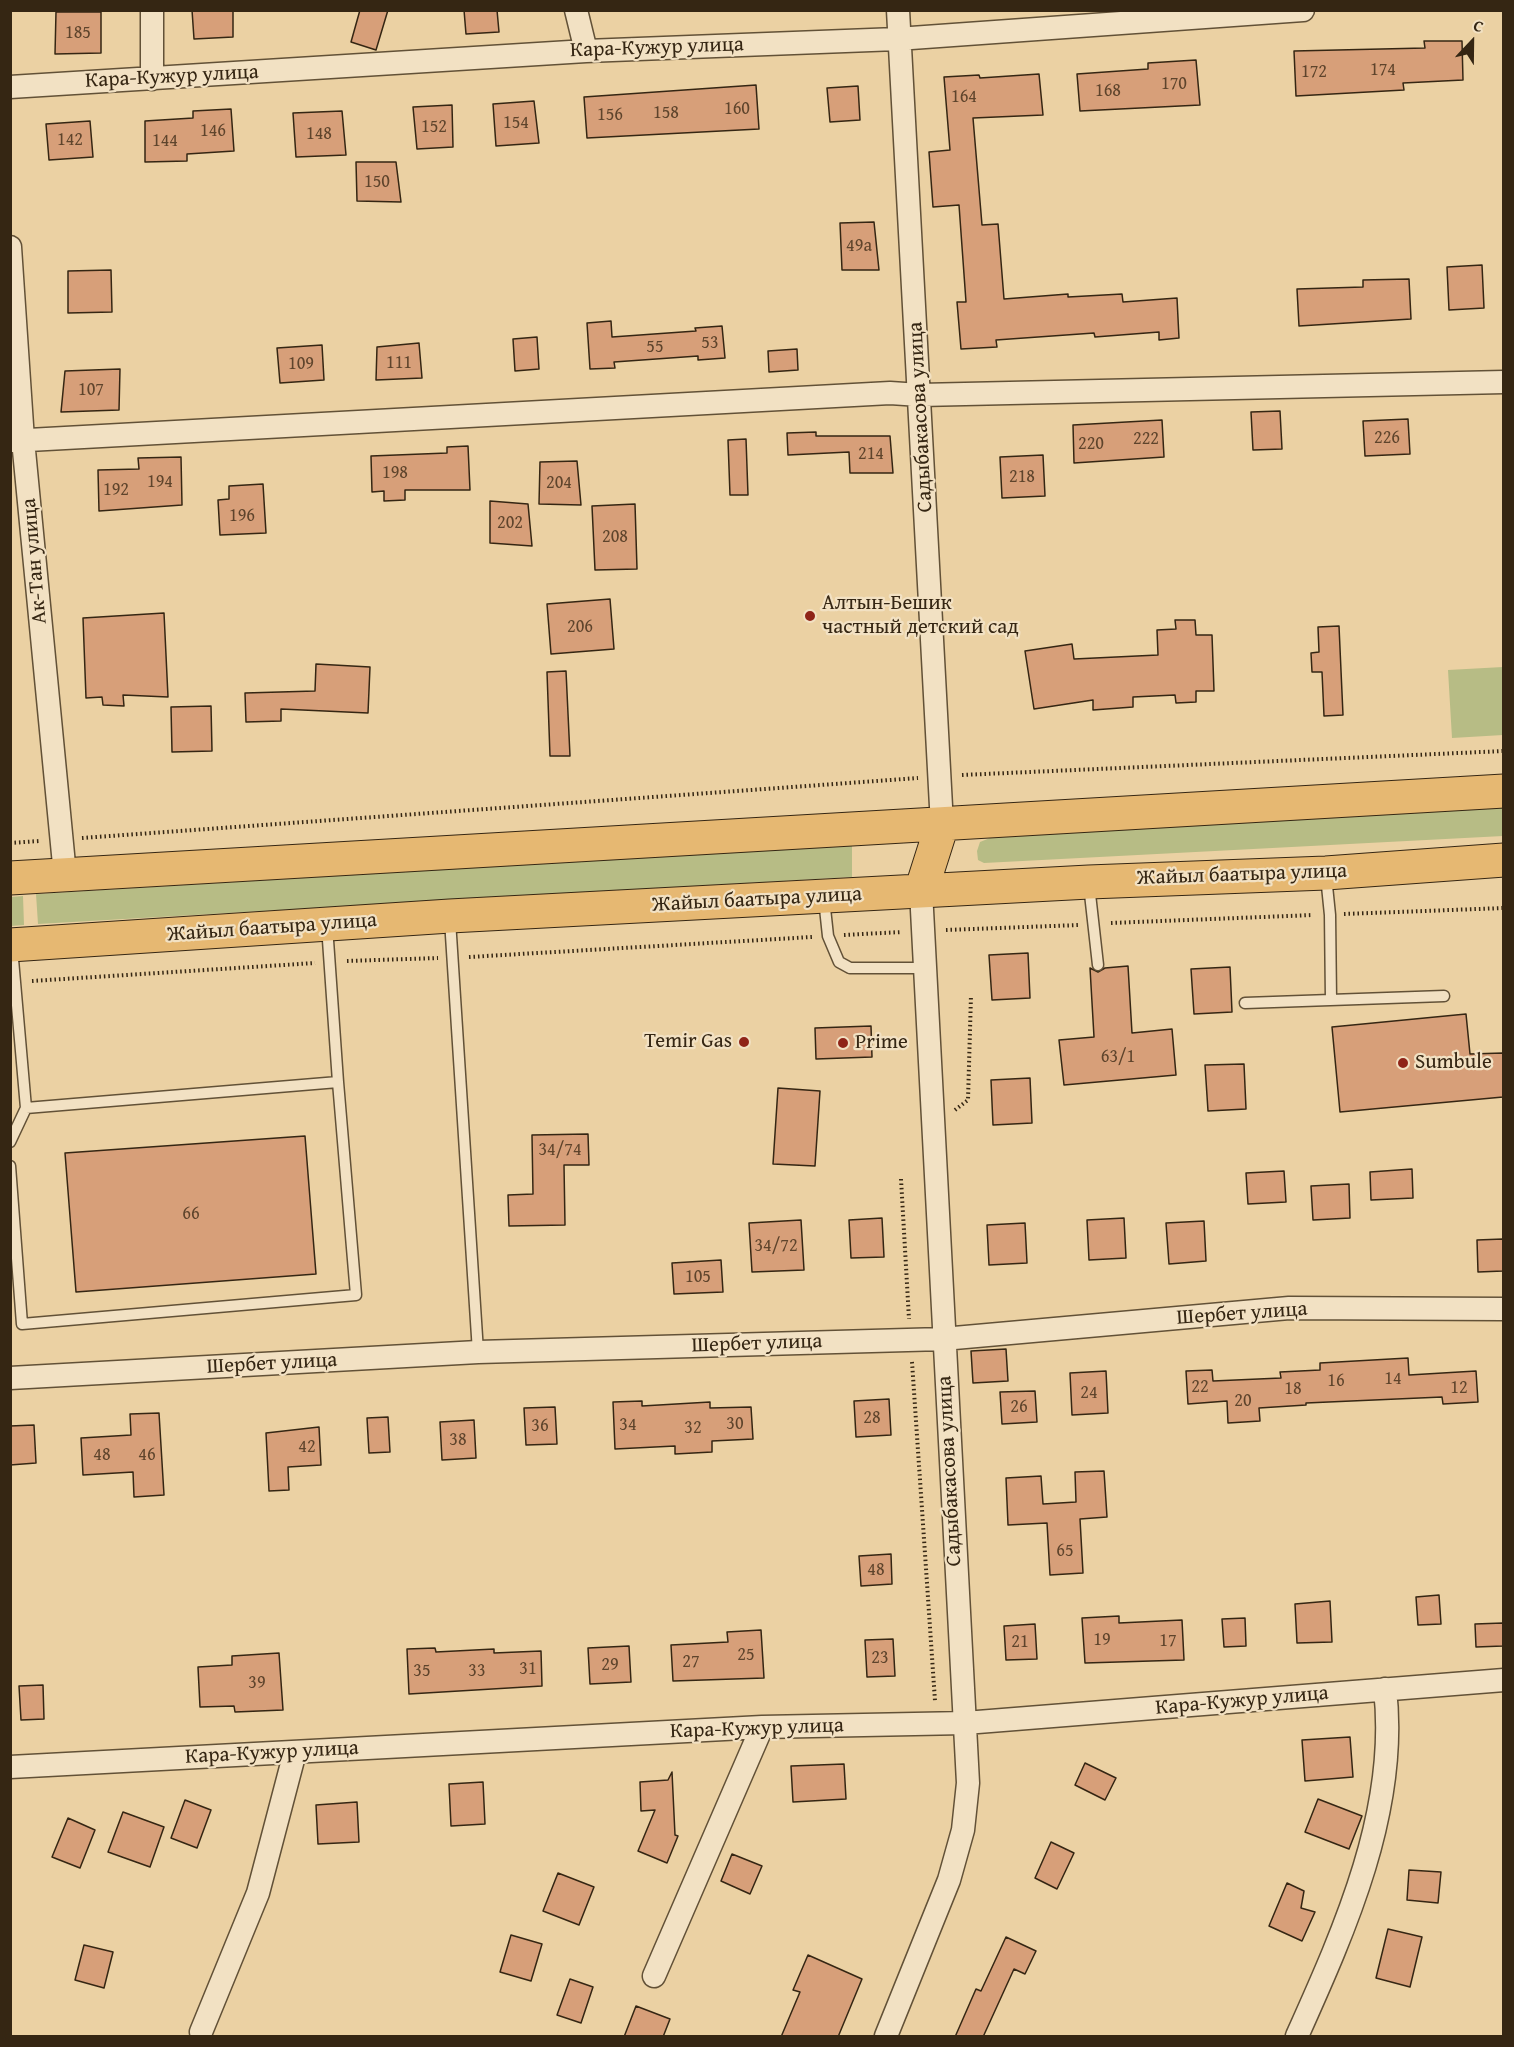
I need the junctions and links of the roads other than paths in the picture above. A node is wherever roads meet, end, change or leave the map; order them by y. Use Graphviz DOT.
graph roads {
  1 [pos="152,10"];
  2 [pos="576,10"];
  3 [pos="898,10"];
  4 [pos="1303,10"];
  5 [pos="1267,12"];
  6 [pos="897,39"];
  7 [pos="586,51"];
  8 [pos="152,79"];
  9 [pos="10,87"];
  10 [pos="10,247"];
  11 [pos="1503,382"];
  12 [pos="920,395"];
  13 [pos="17,440"];
  14 [pos="1503,791"];
  15 [pos="942,825"];
  16 [pos="1503,860"];
  17 [pos="1326,873"];
  18 [pos="65,874"];
  19 [pos="10,878"];
  20 [pos="1089,882"];
  21 [pos="921,891"];
  22 [pos="824,897"];
  23 [pos="450,916"];
  24 [pos="327,924"];
  25 [pos="11,945"];
  26 [pos="1098,965"];
  27 [pos="925,968"];
  28 [pos="1444,996"];
  29 [pos="1331,1000"];
  30 [pos="1245,1003"];
  31 [pos="338,1083"];
  32 [pos="26,1108"];
  33 [pos="10,1142"];
  34 [pos="10,1166"];
  35 [pos="1503,1309"];
  36 [pos="943,1339"];
  37 [pos="478,1352"];
  38 [pos="10,1378"];
  39 [pos="1503,1680"];
  40 [pos="1385,1689"];
  41 [pos="965,1723"];
  42 [pos="762,1727"];
  43 [pos="295,1752"];
  44 [pos="10,1767"];
  45 [pos="654,1976"];
  46 [pos="201,2032"];
  47 [pos="886,2037"];
  48 [pos="1298,2037"];
  1 -- 8 [label="street"];
  2 -- 7 [label="street"];
  3 -- 6 [label="street, Садыбакасова улица"];
  4 -- 5 [label="street, Кара-Кужур улица"];
  5 -- 6 [label="street, Кара-Кужур улица"];
  6 -- 7 [label="street, Кара-Кужур улица"];
  6 -- 12 [label="street, Садыбакасова улица"];
  7 -- 8 [label="street, Кара-Кужур улица"];
  8 -- 9 [label="street, Кара-Кужур улица"];
  10 -- 13 [label="street, Ак-Тан улица"];
  11 -- 12 [label="street"];
  12 -- 13 [label="street"];
  12 -- 15 [label="street, Садыбакасова улица"];
  13 -- 18 [label="street, Ак-Тан улица"];
  14 -- 15 [label="main road"];
  15 -- 18 [label="main road"];
  15 -- 21 [label="main road"];
  16 -- 17 [label="main road, Жайыл баатыра улица"];
  17 -- 20 [label="main road, Жайыл баатыра улица"];
  17 -- 29 [label="lane"];
  18 -- 19 [label="main road"];
  20 -- 21 [label="main road, Жайыл баатыра улица"];
  20 -- 26 [label="lane"];
  21 -- 22 [label="main road, Жайыл баатыра улица"];
  21 -- 27 [label="street, Садыбакасова улица"];
  22 -- 23 [label="main road, Жайыл баатыра улица"];
  22 -- 27 [label="lane"];
  23 -- 24 [label="main road, Жайыл баатыра улица"];
  23 -- 37 [label="lane"];
  24 -- 25 [label="main road, Жайыл баатыра улица"];
  24 -- 31 [label="lane"];
  25 -- 32 [label="lane"];
  27 -- 36 [label="street, Садыбакасова улица"];
  28 -- 29 [label="lane"];
  29 -- 30 [label="lane"];
  31 -- 32 [label="lane"];
  31 -- 34 [label="lane"];
  32 -- 33 [label="lane"];
  35 -- 36 [label="street, Шербет улица"];
  36 -- 37 [label="street, Шербет улица"];
  36 -- 41 [label="street, Садыбакасова улица"];
  37 -- 38 [label="street, Шербет улица"];
  39 -- 40 [label="street, Кара-Кужур улица"];
  40 -- 41 [label="street, Кара-Кужур улица"];
  40 -- 48 [label="street"];
  41 -- 42 [label="street, Кара-Кужур улица"];
  41 -- 47 [label="street, Садыбакасова улица"];
  42 -- 43 [label="street, Кара-Кужур улица"];
  42 -- 45 [label="street"];
  43 -- 44 [label="street, Кара-Кужур улица"];
  43 -- 46 [label="street"];
}
